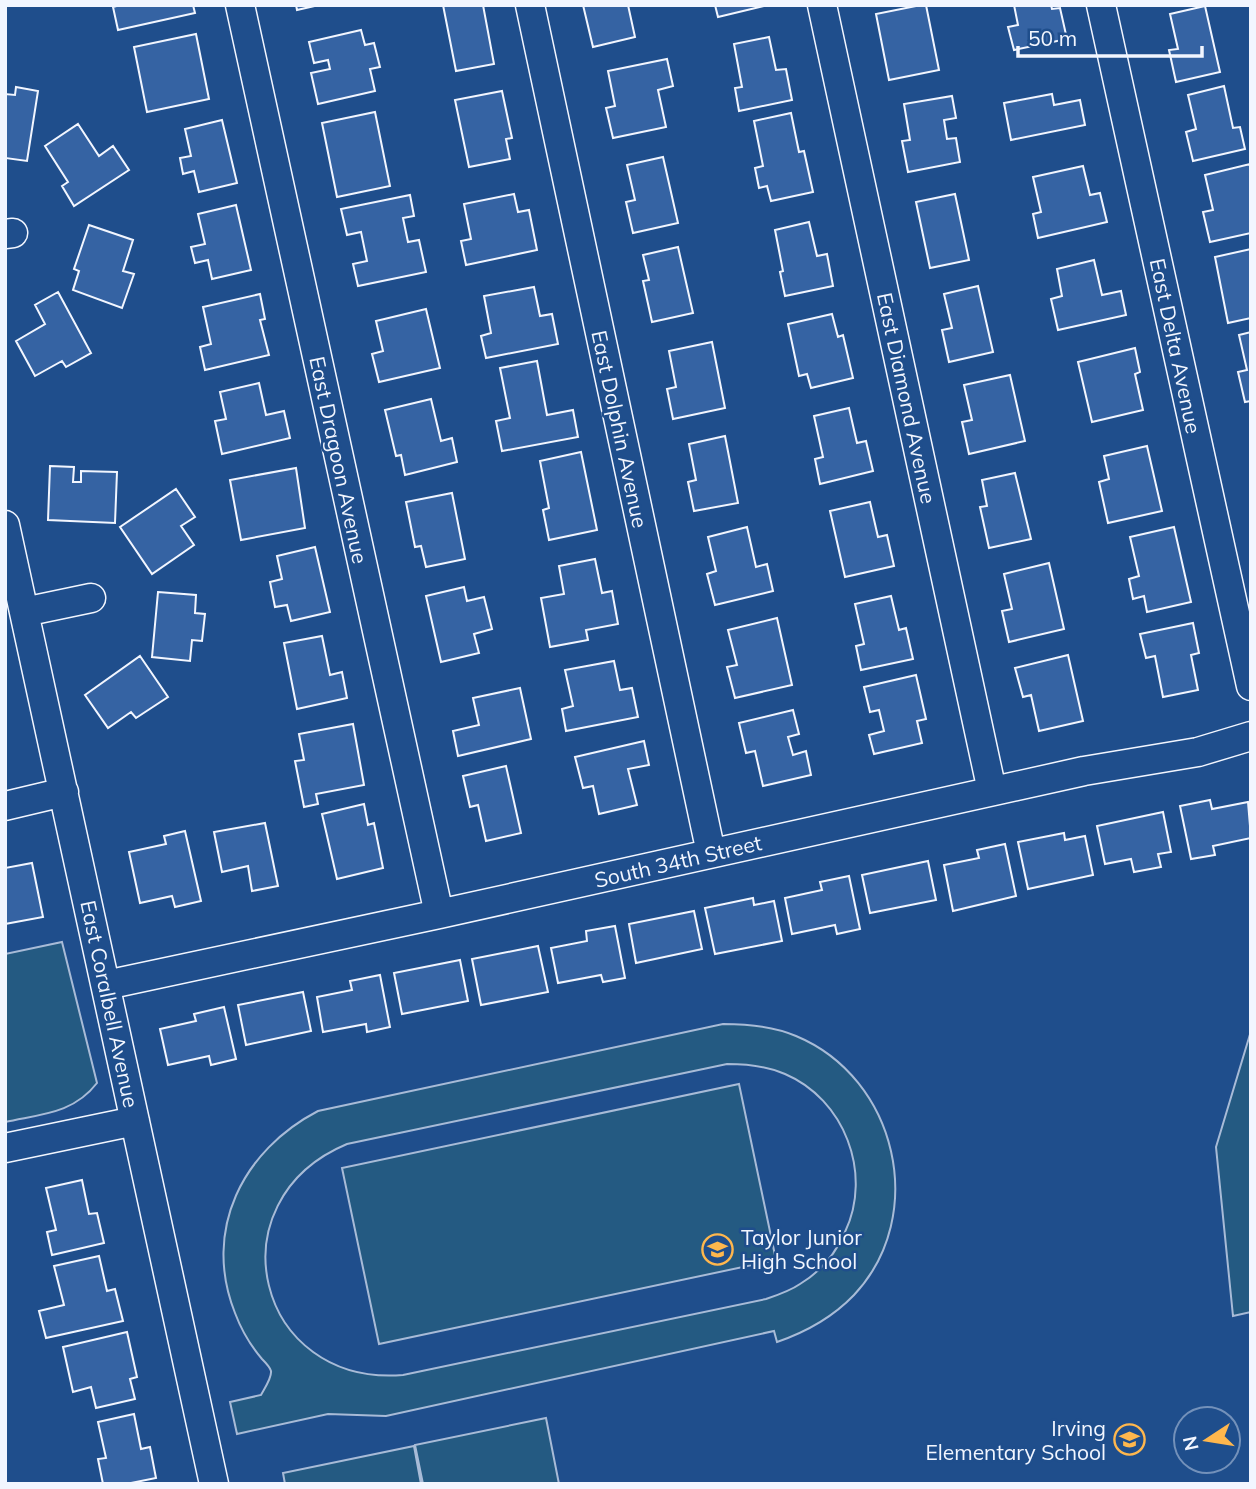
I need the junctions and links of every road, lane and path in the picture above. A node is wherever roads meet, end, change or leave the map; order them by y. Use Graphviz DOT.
graph roads {
  1 [pos="240,5"];
  2 [pos="530,5"];
  3 [pos="822,5"];
  4 [pos="1101,5"];
  5 [pos="5,524"];
  6 [pos="91,598"];
  7 [pos="24,612"];
  8 [pos="1251,686"];
  9 [pos="1251,736"];
  10 [pos="992,791"];
  11 [pos="64,792"];
  12 [pos="5,806"];
  13 [pos="711,853"];
  14 [pos="439,915"];
  15 [pos="106,985"];
  16 [pos="135,1121"];
  17 [pos="5,1148"];
  18 [pos="214,1484"];
  1 -- 14 [label="street, East Dragoon Avenue"];
  2 -- 13 [label="street, East Dolphin Avenue"];
  3 -- 10 [label="street, East Diamond Avenue"];
  4 -- 8 [label="street, East Delta Avenue"];
  5 -- 7 [label="street, East Coralbell Avenue"];
  6 -- 7 [label="street"];
  7 -- 11 [label="street, East Coralbell Avenue"];
  9 -- 10 [label="street, South 34th Street"];
  10 -- 13 [label="street, South 34th Street"];
  11 -- 12 [label="street"];
  11 -- 15 [label="street, East Coralbell Avenue"];
  13 -- 14 [label="street, South 34th Street"];
  14 -- 15 [label="street, South 34th Street"];
  15 -- 16 [label="street, East Coralbell Avenue"];
  16 -- 17 [label="street"];
  16 -- 18 [label="street, East Coralbell Avenue"];
}
